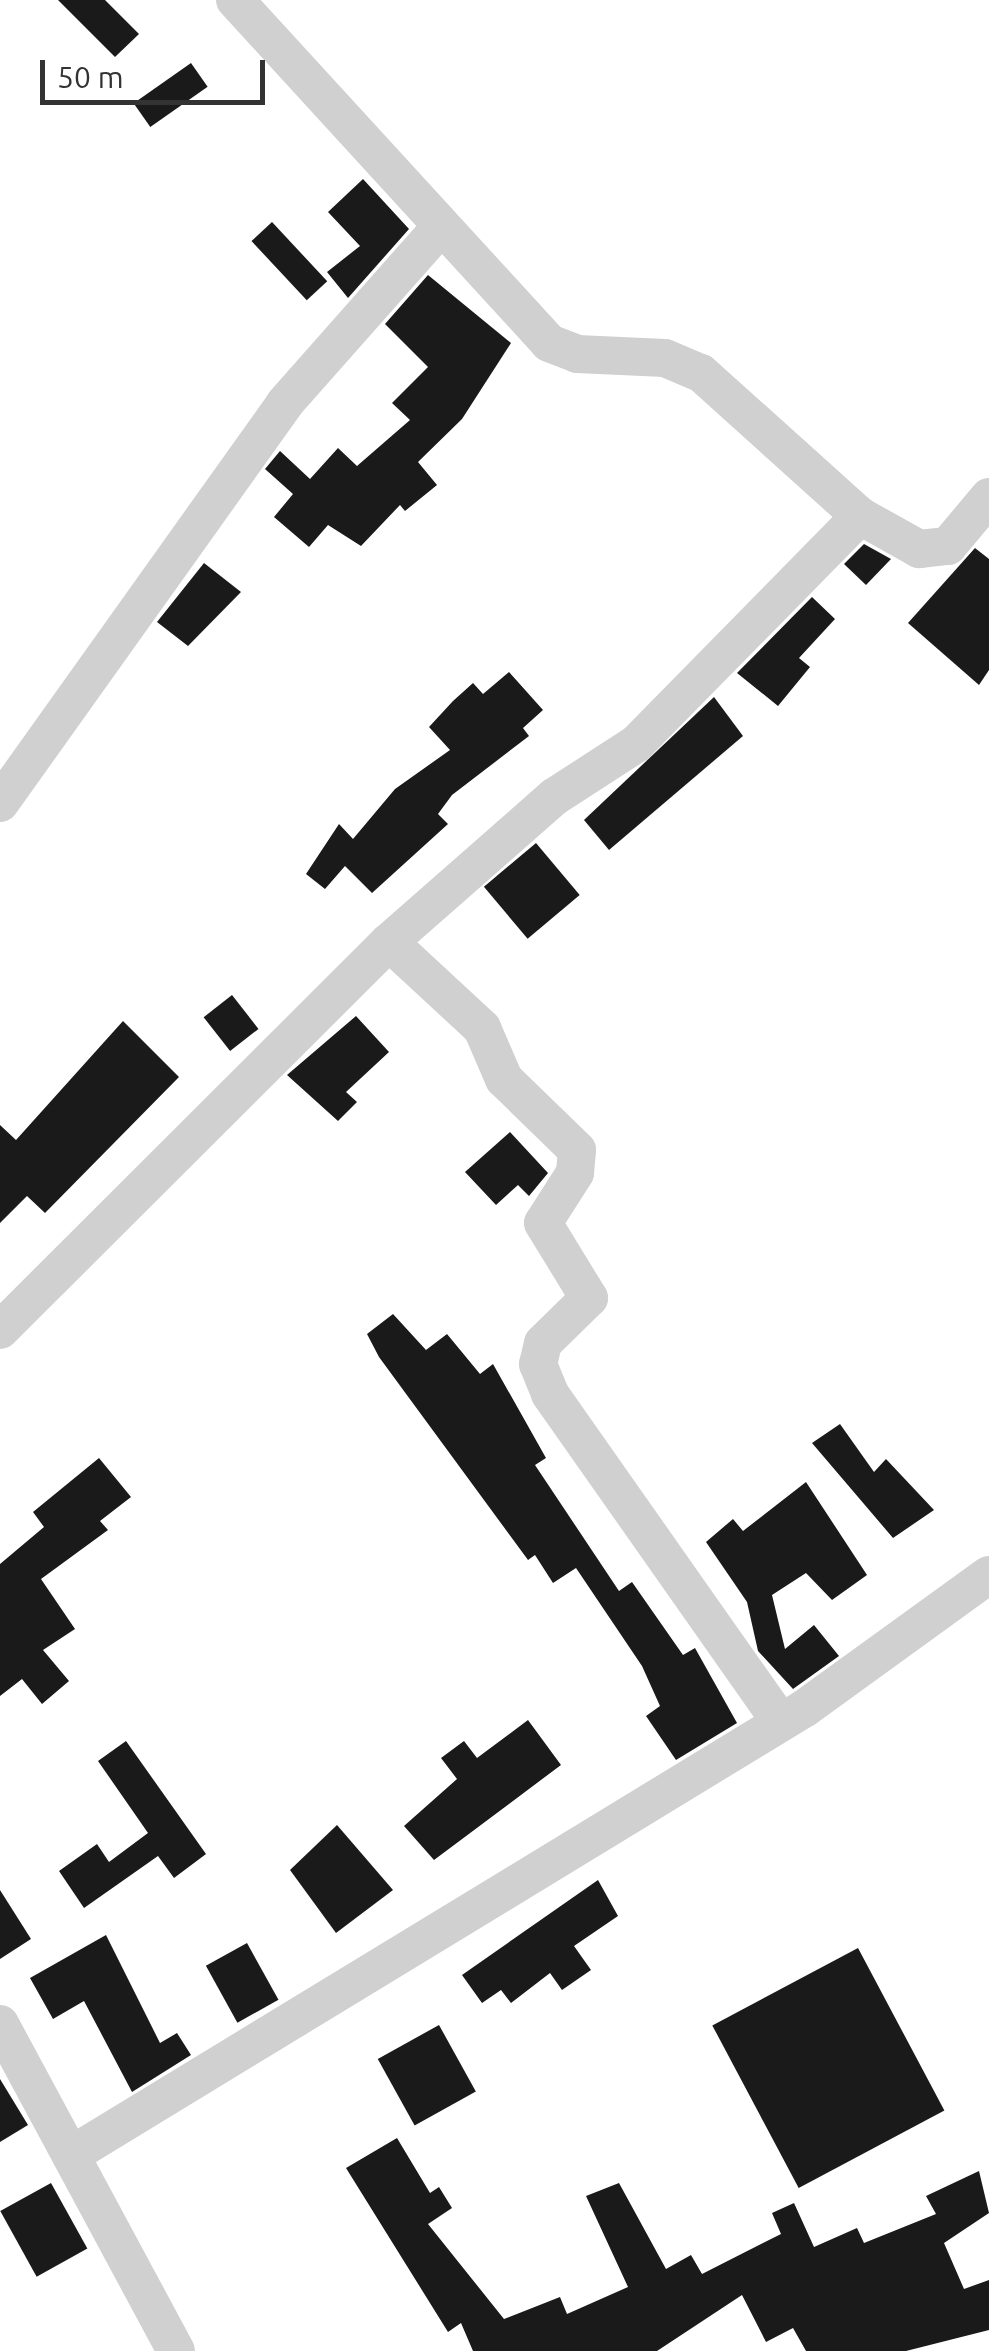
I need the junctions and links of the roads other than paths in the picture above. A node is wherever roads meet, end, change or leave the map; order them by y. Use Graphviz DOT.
graph roads {
  1 [pos="235,0"];
  2 [pos="440,230"];
  3 [pos="989,497"];
  4 [pos="860,516"];
  5 [pos="0,803"];
  6 [pos="389,942"];
  7 [pos="0,1330"];
  8 [pos="989,1575"];
  9 [pos="780,1721"];
  10 [pos="0,2024"];
  11 [pos="71,2155"];
  12 [pos="176,2351"];
  1 -- 2 [label="street"];
  2 -- 4 [label="street"];
  2 -- 5 [label="street"];
  3 -- 4 [label="street"];
  4 -- 6 [label="street"];
  6 -- 7 [label="street"];
  6 -- 9 [label="street"];
  8 -- 9 [label="street"];
  9 -- 11 [label="street"];
  10 -- 11 [label="street"];
  11 -- 12 [label="street"];
}
